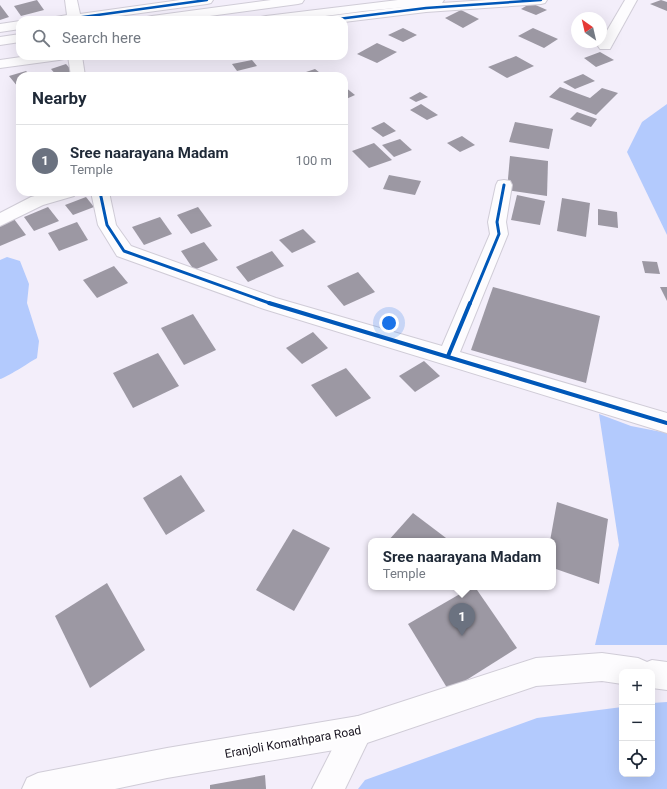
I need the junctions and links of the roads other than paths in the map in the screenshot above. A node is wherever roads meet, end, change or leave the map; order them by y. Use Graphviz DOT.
graph roads {
  1 [pos="71,0"];
  2 [pos="207,0"];
  3 [pos="298,0"];
  4 [pos="438,0"];
  5 [pos="541,0"];
  6 [pos="631,0"];
  7 [pos="68,16"];
  8 [pos="89,16"];
  9 [pos="181,16"];
  10 [pos="296,16"];
  11 [pos="348,18"];
  12 [pos="16,26"];
  13 [pos="0,28"];
  14 [pos="16,39"];
  15 [pos="0,41"];
  16 [pos="607,42"];
  17 [pos="16,53"];
  18 [pos="0,55"];
  19 [pos="30,60"];
  20 [pos="76,60"];
  21 [pos="0,64"];
  22 [pos="77,72"];
  23 [pos="504,185"];
  24 [pos="54,196"];
  25 [pos="101,196"];
  26 [pos="0,220"];
  27 [pos="448,356"];
  28 [pos="667,422"];
  29 [pos="619,669"];
  30 [pos="655,674"];
  31 [pos="667,676"];
  32 [pos="358,731"];
  33 [pos="38,789"];
  34 [pos="328,789"];
  1 -- 7 [label="main road"];
  2 -- 8 [label="main road"];
  3 -- 9 [label="main road"];
  4 -- 10 [label="main road"];
  5 -- 11 [label="main road"];
  6 -- 16 [label="main road"];
  12 -- 13 [label="main road"];
  14 -- 15 [label="main road"];
  17 -- 18 [label="main road"];
  19 -- 21 [label="main road"];
  20 -- 22 [label="main road"];
  23 -- 27 [label="main road"];
  24 -- 26 [label="main road"];
  25 -- 27 [label="main road"];
  27 -- 28 [label="main road"];
  29 -- 32 [label="main road, Eranjoli Komathpara Road"];
  30 -- 31 [label="main road"];
  32 -- 33 [label="main road, Eranjoli Komathpara Road"];
  32 -- 34 [label="main road"];
}
